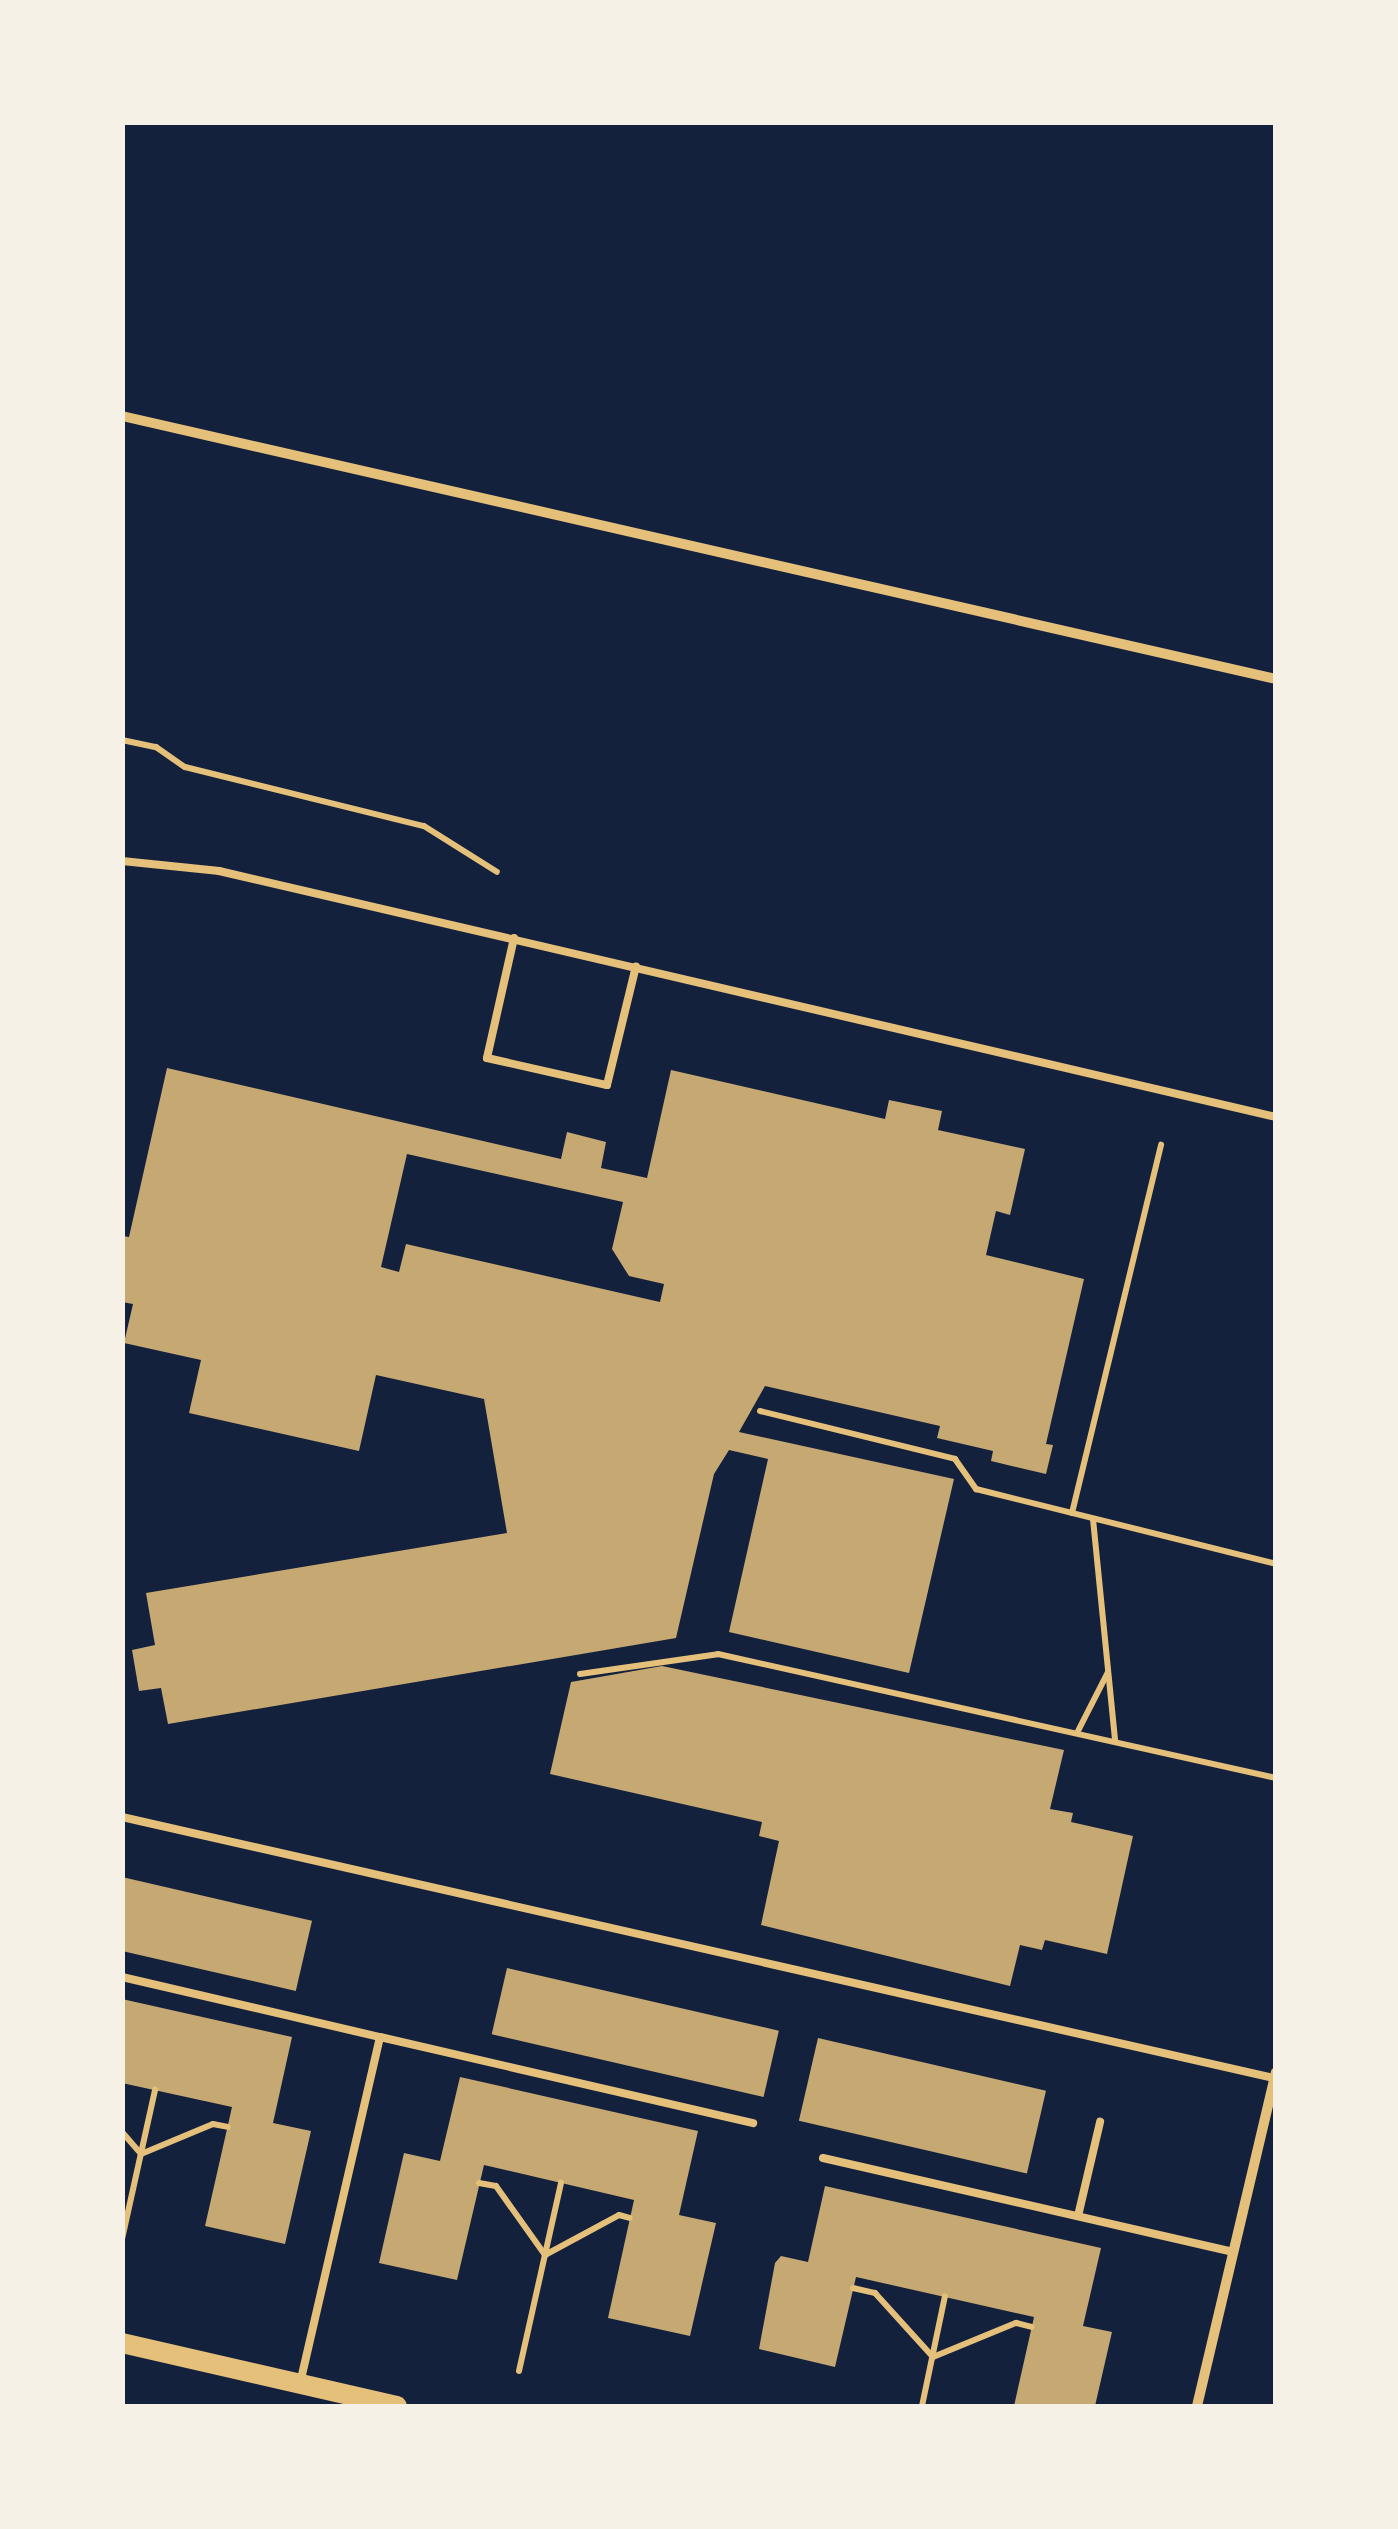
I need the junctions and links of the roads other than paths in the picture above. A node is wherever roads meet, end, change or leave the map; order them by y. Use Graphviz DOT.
graph roads {
  1 [pos="122,416"];
  2 [pos="1276,679"];
  3 [pos="122,861"];
  4 [pos="514,938"];
  5 [pos="636,966"];
  6 [pos="1276,1117"];
  7 [pos="122,1817"];
  8 [pos="122,1976"];
  9 [pos="380,2036"];
  10 [pos="1275,2075"];
  11 [pos="1100,2122"];
  12 [pos="753,2123"];
  13 [pos="823,2158"];
  14 [pos="1078,2216"];
  15 [pos="1234,2252"];
  16 [pos="122,2343"];
  17 [pos="300,2384"];
  18 [pos="397,2406"];
  19 [pos="1197,2406"];
  1 -- 2 [label="street"];
  3 -- 4 [label="lane"];
  4 -- 5 [label="lane"];
  4 -- 5 [label="lane"];
  5 -- 6 [label="lane"];
  7 -- 10 [label="lane"];
  8 -- 9 [label="lane"];
  9 -- 12 [label="lane"];
  9 -- 17 [label="lane"];
  10 -- 15 [label="street"];
  11 -- 14 [label="lane"];
  13 -- 14 [label="lane"];
  14 -- 15 [label="lane"];
  15 -- 19 [label="street"];
  16 -- 17 [label="main road"];
  17 -- 18 [label="main road"];
}
